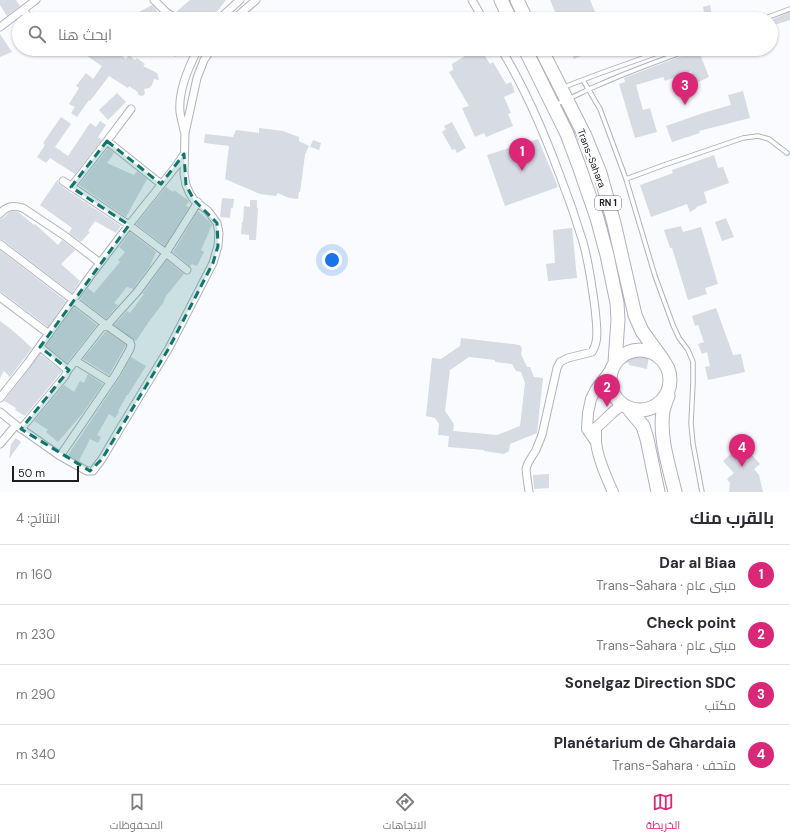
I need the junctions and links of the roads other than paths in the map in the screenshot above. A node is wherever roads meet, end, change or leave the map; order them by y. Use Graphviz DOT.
graph roads {
  1 [pos="154,0"];
  2 [pos="240,0"];
  3 [pos="256,0"];
  4 [pos="472,0"];
  5 [pos="501,0"];
  6 [pos="516,0"];
  7 [pos="32,1"];
  8 [pos="790,9"];
  9 [pos="23,10"];
  10 [pos="20,12"];
  11 [pos="166,12"];
  12 [pos="227,12"];
  13 [pos="242,12"];
  14 [pos="479,12"];
  15 [pos="507,12"];
  16 [pos="522,12"];
  17 [pos="778,13"];
  18 [pos="12,17"];
  19 [pos="2,23"];
  20 [pos="195,56"];
  21 [pos="207,56"];
  22 [pos="505,56"];
  23 [pos="528,56"];
  24 [pos="545,56"];
  25 [pos="648,56"];
  26 [pos="672,56"];
  27 [pos="616,67"];
  28 [pos="619,76"];
  29 [pos="583,80"];
  30 [pos="588,89"];
  31 [pos="564,95"];
  32 [pos="550,100"];
  33 [pos="131,109"];
  34 [pos="185,133"];
  35 [pos="107,141"];
  36 [pos="787,153"];
  37 [pos="184,154"];
  38 [pos="626,179"];
  39 [pos="63,181"];
  40 [pos="161,184"];
  41 [pos="70,187"];
  42 [pos="198,202"];
  43 [pos="0,214"];
  44 [pos="129,225"];
  45 [pos="0,244"];
  46 [pos="166,252"];
  47 [pos="100,263"];
  48 [pos="187,270"];
  49 [pos="0,297"];
  50 [pos="73,300"];
  51 [pos="106,325"];
  52 [pos="49,334"];
  53 [pos="40,347"];
  54 [pos="663,360"];
  55 [pos="76,361"];
  56 [pos="613,365"];
  57 [pos="68,370"];
  58 [pos="110,382"];
  59 [pos="670,389"];
  60 [pos="0,398"];
  61 [pos="626,407"];
  62 [pos="0,412"];
  63 [pos="19,427"];
  64 [pos="596,442"];
  65 [pos="0,444"];
  66 [pos="60,456"];
  67 [pos="529,492"];
  68 [pos="613,492"];
  69 [pos="658,492"];
  70 [pos="675,492"];
  71 [pos="702,492"];
  1 -- 11 [label="street"];
  2 -- 12 [label="street"];
  3 -- 13 [label="street"];
  4 -- 14 [label="street"];
  5 -- 15 [label="highway"];
  6 -- 16 [label="highway"];
  7 -- 9 [label="street"];
  8 -- 17 [label="lane"];
  9 -- 10 [label="street"];
  18 -- 19 [label="street"];
  20 -- 34 [label="street"];
  21 -- 34 [label="street"];
  22 -- 67 [label="street"];
  23 -- 32 [label="highway, Trans-Sahara / RN 1"];
  24 -- 31 [label="highway, Trans-Sahara / RN 1"];
  25 -- 27 [label="lane"];
  26 -- 28 [label="lane"];
  27 -- 28 [label="lane"];
  27 -- 29 [label="lane"];
  28 -- 30 [label="lane"];
  29 -- 30 [label="lane"];
  29 -- 31 [label="lane"];
  30 -- 31 [label="lane"];
  30 -- 38 [label="lane"];
  31 -- 32 [label="lane"];
  31 -- 32 [label="lane"];
  31 -- 54 [label="highway, Trans-Sahara / RN 1"];
  32 -- 56 [label="highway, Trans-Sahara / RN 1"];
  33 -- 35 [label="street"];
  34 -- 37 [label="street"];
  35 -- 40 [label="street"];
  35 -- 41 [label="street"];
  36 -- 38 [label="lane"];
  37 -- 40 [label="street"];
  37 -- 42 [label="street"];
  38 -- 71 [label="lane"];
  39 -- 41 [label="street"];
  40 -- 44 [label="street"];
  41 -- 44 [label="street"];
  42 -- 46 [label="street"];
  42 -- 66 [label="street"];
  43 -- 47 [label="street"];
  44 -- 46 [label="street"];
  44 -- 47 [label="street"];
  45 -- 50 [label="street"];
  46 -- 48 [label="street"];
  46 -- 51 [label="street"];
  47 -- 50 [label="street"];
  49 -- 52 [label="street"];
  50 -- 51 [label="street"];
  50 -- 52 [label="street"];
  51 -- 55 [label="street"];
  51 -- 58 [label="street"];
  52 -- 53 [label="street"];
  53 -- 57 [label="street"];
  53 -- 60 [label="street"];
  54 -- 56 [label="highway"];
  54 -- 59 [label="highway"];
  55 -- 57 [label="street"];
  55 -- 58 [label="street"];
  56 -- 61 [label="highway"];
  56 -- 64 [label="main road"];
  57 -- 63 [label="street"];
  58 -- 66 [label="street"];
  59 -- 61 [label="highway"];
  59 -- 70 [label="highway"];
  61 -- 64 [label="main road"];
  61 -- 69 [label="highway"];
  62 -- 63 [label="street"];
  63 -- 65 [label="street"];
  63 -- 66 [label="street"];
  64 -- 68 [label="main road"];
}
